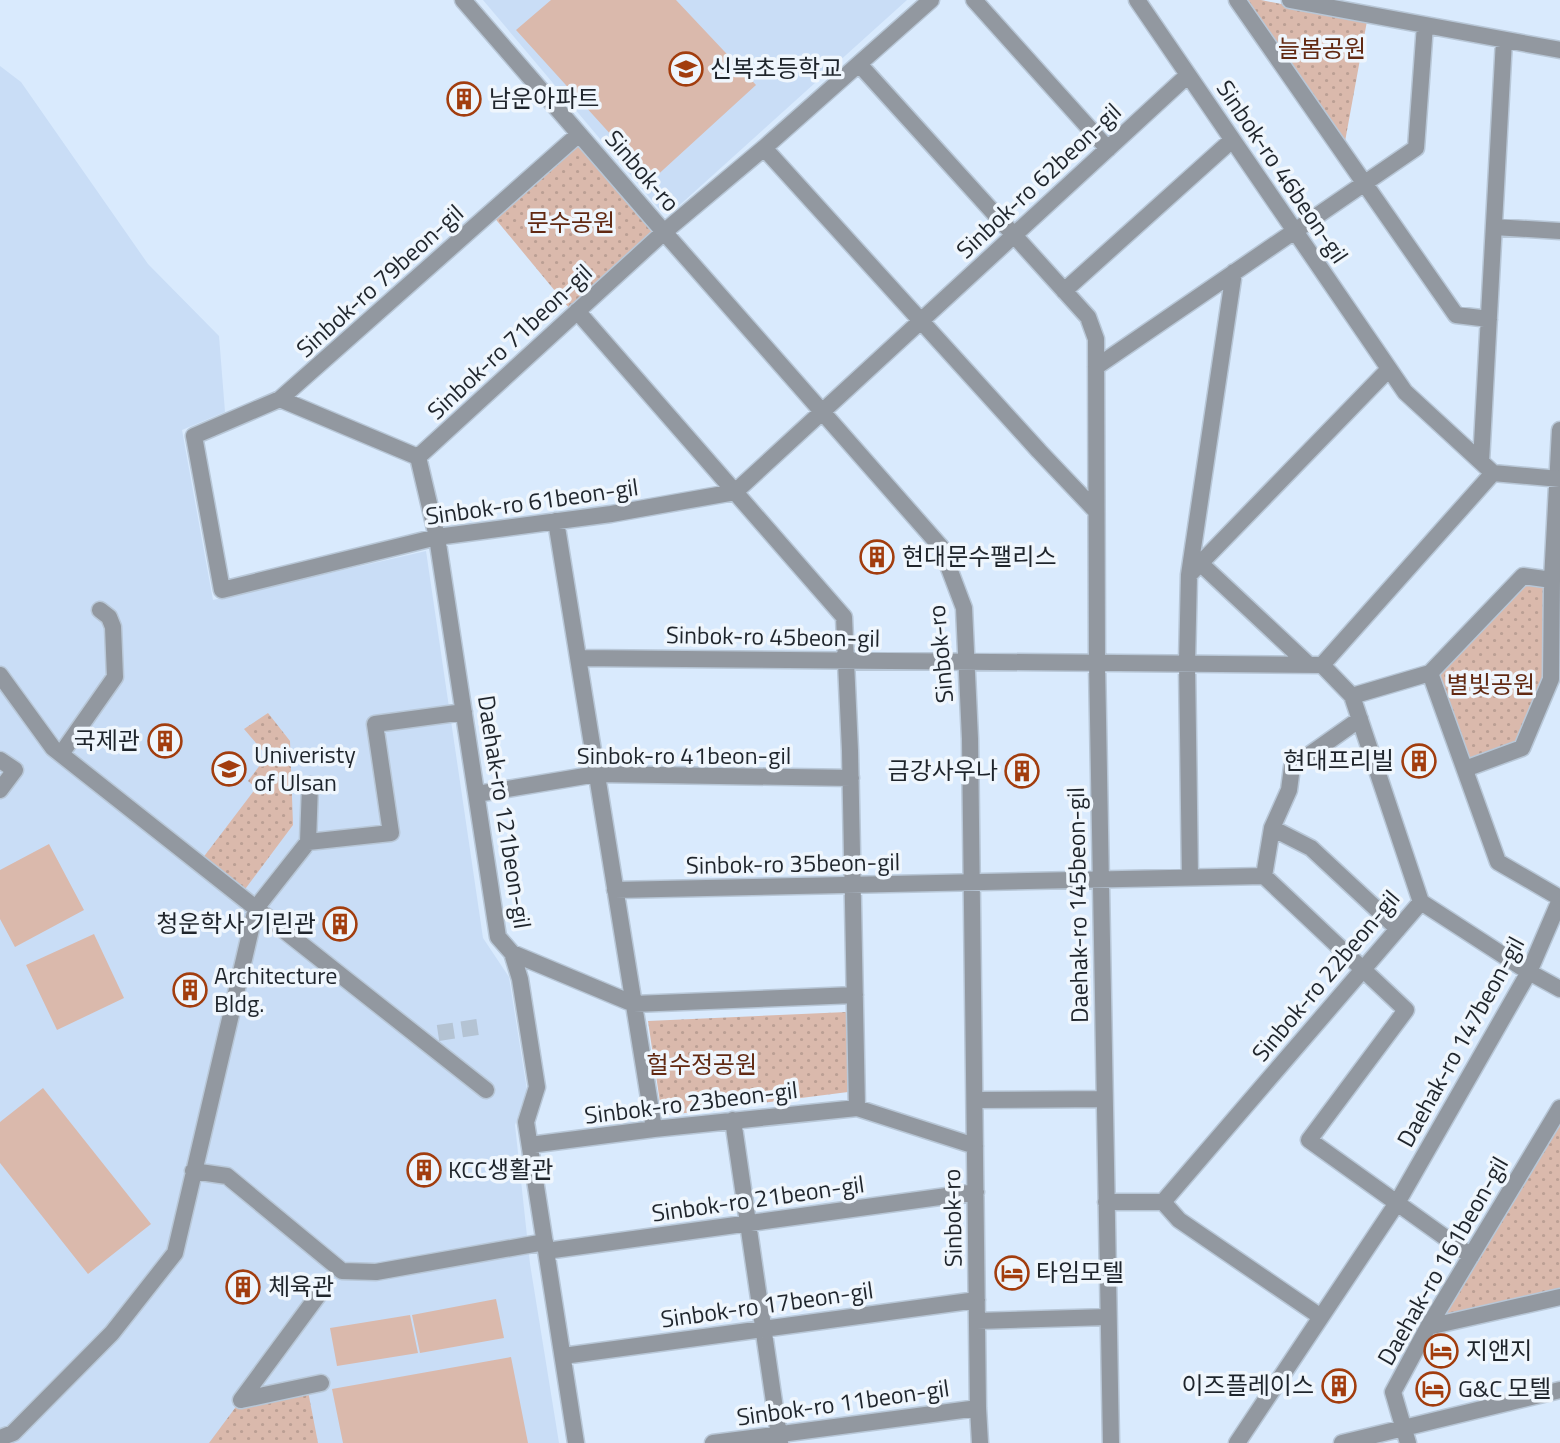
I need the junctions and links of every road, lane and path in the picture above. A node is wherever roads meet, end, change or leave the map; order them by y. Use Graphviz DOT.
graph roads {
  1 [pos="463,0"];
  2 [pos="931,0"];
  3 [pos="974,0"];
  4 [pos="1137,0"];
  5 [pos="1237,0"];
  6 [pos="1290,0"];
  7 [pos="1313,2"];
  8 [pos="1425,25"];
  9 [pos="1504,40"];
  10 [pos="1560,50"];
  11 [pos="859,64"];
  12 [pos="1188,75"];
  13 [pos="579,134"];
  14 [pos="1232,140"];
  15 [pos="764,148"];
  16 [pos="1108,149"];
  17 [pos="1364,183"];
  18 [pos="1494,227"];
  19 [pos="1295,231"];
  20 [pos="1560,231"];
  21 [pos="664,232"];
  22 [pos="1014,235"];
  23 [pos="1234,272"];
  24 [pos="1064,291"];
  25 [pos="577,311"];
  26 [pos="1489,318"];
  27 [pos="921,321"];
  28 [pos="1096,367"];
  29 [pos="1389,369"];
  30 [pos="280,399"];
  31 [pos="822,412"];
  32 [pos="1560,430"];
  33 [pos="418,457"];
  34 [pos="1487,467"];
  35 [pos="1559,479"];
  36 [pos="735,492"];
  37 [pos="1096,511"];
  38 [pos="556,521"];
  39 [pos="438,537"];
  40 [pos="1194,569"];
  41 [pos="1552,580"];
  42 [pos="222,590"];
  43 [pos="100,610"];
  44 [pos="578,658"];
  45 [pos="846,660"];
  46 [pos="967,662"];
  47 [pos="1097,663"];
  48 [pos="1187,663"];
  49 [pos="1316,665"];
  50 [pos="1430,673"];
  51 [pos="0,675"];
  52 [pos="1556,679"];
  53 [pos="1353,696"];
  54 [pos="464,712"];
  55 [pos="1360,719"];
  56 [pos="61,754"];
  57 [pos="0,760"];
  58 [pos="1465,769"];
  59 [pos="597,774"];
  60 [pos="851,778"];
  61 [pos="310,785"];
  62 [pos="0,790"];
  63 [pos="477,794"];
  64 [pos="1272,828"];
  65 [pos="308,842"];
  66 [pos="1264,876"];
  67 [pos="1190,878"];
  68 [pos="1100,880"];
  69 [pos="972,883"];
  70 [pos="853,885"];
  71 [pos="615,890"];
  72 [pos="1560,899"];
  73 [pos="1421,902"];
  74 [pos="256,908"];
  75 [pos="1398,929"];
  76 [pos="512,953"];
  77 [pos="1363,969"];
  78 [pos="1529,972"];
  79 [pos="1560,989"];
  80 [pos="855,995"];
  81 [pos="634,1004"];
  82 [pos="438,1033"];
  83 [pos="418,1036"];
  84 [pos="486,1090"];
  85 [pos="1104,1099"];
  86 [pos="975,1100"];
  87 [pos="857,1108"];
  88 [pos="1560,1108"];
  89 [pos="733,1121"];
  90 [pos="653,1129"];
  91 [pos="530,1145"];
  92 [pos="975,1146"];
  93 [pos="193,1171"];
  94 [pos="976,1192"];
  95 [pos="1106,1202"];
  96 [pos="1163,1202"];
  97 [pos="1397,1203"];
  98 [pos="748,1224"];
  99 [pos="545,1246"];
  100 [pos="1471,1256"];
  101 [pos="322,1290"];
  102 [pos="1560,1297"];
  103 [pos="977,1300"];
  104 [pos="1108,1317"];
  105 [pos="1321,1317"];
  106 [pos="977,1321"];
  107 [pos="1428,1327"];
  108 [pos="763,1329"];
  109 [pos="562,1356"];
  110 [pos="321,1383"];
  111 [pos="1560,1390"];
  112 [pos="978,1408"];
  113 [pos="1406,1435"];
  114 [pos="0,1438"];
  115 [pos="779,1439"];
  116 [pos="576,1443"];
  117 [pos="713,1443"];
  118 [pos="980,1443"];
  119 [pos="1111,1443"];
  120 [pos="1237,1443"];
  121 [pos="1342,1443"];
  1 -- 13 [label="street, Sinbok-ro"];
  2 -- 11 [label="street, Sinbok-ro 71beon-gil"];
  3 -- 16 [label="street"];
  4 -- 12 [label="street, Sinbok-ro 46beon-gil"];
  5 -- 17 [label="street"];
  6 -- 7 [label="street"];
  7 -- 8 [label="street"];
  8 -- 9 [label="street"];
  8 -- 17 [label="street"];
  9 -- 10 [label="street"];
  9 -- 18 [label="street"];
  11 -- 15 [label="street, Sinbok-ro 71beon-gil"];
  11 -- 22 [label="street, Daehak-ro 145beon-gil"];
  12 -- 14 [label="street, Sinbok-ro 46beon-gil"];
  12 -- 16 [label="street, Sinbok-ro 62beon-gil"];
  13 -- 21 [label="street, Sinbok-ro"];
  13 -- 30 [label="street, Sinbok-ro 79beon-gil"];
  14 -- 19 [label="street, Sinbok-ro 46beon-gil"];
  14 -- 24 [label="street"];
  15 -- 21 [label="street, Sinbok-ro 71beon-gil"];
  15 -- 27 [label="street"];
  16 -- 22 [label="street, Sinbok-ro 62beon-gil"];
  17 -- 19 [label="street"];
  17 -- 26 [label="street"];
  18 -- 20 [label="street"];
  18 -- 26 [label="street"];
  19 -- 23 [label="street"];
  19 -- 29 [label="street, Sinbok-ro 46beon-gil"];
  21 -- 25 [label="street, Sinbok-ro 71beon-gil"];
  21 -- 31 [label="street, Sinbok-ro"];
  22 -- 24 [label="street, Daehak-ro 145beon-gil"];
  22 -- 27 [label="street, Sinbok-ro 62beon-gil"];
  23 -- 28 [label="street"];
  23 -- 40 [label="street"];
  24 -- 28 [label="street, Daehak-ro 145beon-gil"];
  25 -- 33 [label="street, Sinbok-ro 71beon-gil"];
  25 -- 36 [label="street"];
  26 -- 34 [label="street"];
  27 -- 31 [label="street, Sinbok-ro 62beon-gil"];
  27 -- 37 [label="street"];
  28 -- 37 [label="street, Daehak-ro 145beon-gil"];
  29 -- 34 [label="street, Sinbok-ro 46beon-gil"];
  29 -- 40 [label="street"];
  30 -- 33 [label="street"];
  30 -- 42 [label="street, Sinbok-ro 79beon-gil"];
  31 -- 36 [label="street"];
  31 -- 46 [label="street, Sinbok-ro"];
  32 -- 35 [label="street"];
  33 -- 39 [label="street, Daehak-ro 121beon-gil"];
  34 -- 35 [label="street"];
  34 -- 49 [label="street"];
  35 -- 41 [label="street"];
  36 -- 38 [label="street, Sinbok-ro 61beon-gil"];
  36 -- 45 [label="street"];
  37 -- 47 [label="street, Daehak-ro 145beon-gil"];
  38 -- 39 [label="street, Sinbok-ro 61beon-gil"];
  38 -- 44 [label="street"];
  39 -- 42 [label="street, Sinbok-ro 61beon-gil"];
  39 -- 54 [label="street, Daehak-ro 121beon-gil"];
  40 -- 48 [label="street"];
  40 -- 49 [label="street"];
  41 -- 50 [label="street"];
  41 -- 52 [label="street"];
  43 -- 56 [label="street"];
  44 -- 45 [label="street, Sinbok-ro 45beon-gil"];
  44 -- 59 [label="street"];
  45 -- 46 [label="street, Sinbok-ro 45beon-gil"];
  45 -- 60 [label="street"];
  46 -- 47 [label="street"];
  46 -- 69 [label="street, Sinbok-ro"];
  47 -- 48 [label="street"];
  47 -- 68 [label="street, Daehak-ro 145beon-gil"];
  48 -- 49 [label="street"];
  48 -- 67 [label="street"];
  49 -- 53 [label="street, Sinbok-ro 22beon-gil"];
  50 -- 53 [label="street"];
  50 -- 58 [label="street, Daehak-ro 147beon-gil"];
  51 -- 56 [label="street"];
  52 -- 58 [label="street"];
  53 -- 55 [label="street, Sinbok-ro 22beon-gil"];
  54 -- 63 [label="street, Daehak-ro 121beon-gil"];
  54 -- 65 [label="street"];
  55 -- 64 [label="street"];
  55 -- 73 [label="street, Sinbok-ro 22beon-gil"];
  56 -- 74 [label="street"];
  57 -- 62 [label="street"];
  58 -- 72 [label="street, Daehak-ro 147beon-gil"];
  59 -- 60 [label="street, Sinbok-ro 41beon-gil"];
  59 -- 63 [label="street, Sinbok-ro 41beon-gil"];
  59 -- 71 [label="street"];
  60 -- 70 [label="street"];
  61 -- 65 [label="street"];
  63 -- 76 [label="street, Daehak-ro 121beon-gil"];
  64 -- 66 [label="street"];
  64 -- 75 [label="street"];
  65 -- 74 [label="street"];
  66 -- 67 [label="street, Sinbok-ro 35beon-gil"];
  66 -- 77 [label="street"];
  67 -- 68 [label="street, Sinbok-ro 35beon-gil"];
  68 -- 69 [label="street, Sinbok-ro 35beon-gil"];
  68 -- 85 [label="street, Daehak-ro 145beon-gil"];
  69 -- 70 [label="street, Sinbok-ro 35beon-gil"];
  69 -- 86 [label="street, Sinbok-ro"];
  70 -- 71 [label="street, Sinbok-ro 35beon-gil"];
  70 -- 80 [label="street"];
  71 -- 81 [label="street"];
  72 -- 78 [label="street, Daehak-ro 147beon-gil"];
  73 -- 75 [label="street, Sinbok-ro 22beon-gil"];
  73 -- 78 [label="street"];
  74 -- 83 [label="street"];
  74 -- 93 [label="street"];
  75 -- 77 [label="street, Sinbok-ro 22beon-gil"];
  76 -- 81 [label="street"];
  76 -- 91 [label="street, Daehak-ro 121beon-gil"];
  77 -- 96 [label="street, Sinbok-ro 22beon-gil"];
  77 -- 97 [label="street"];
  78 -- 79 [label="street"];
  78 -- 97 [label="street, Daehak-ro 147beon-gil"];
  80 -- 81 [label="street"];
  80 -- 87 [label="street"];
  81 -- 90 [label="street"];
  82 -- 83 [label="street"];
  83 -- 84 [label="street"];
  85 -- 86 [label="street"];
  85 -- 95 [label="street, Daehak-ro 145beon-gil"];
  86 -- 92 [label="street, Sinbok-ro"];
  87 -- 89 [label="street, Sinbok-ro 23beon-gil"];
  87 -- 92 [label="street, Sinbok-ro 23beon-gil"];
  88 -- 100 [label="street, Daehak-ro 161beon-gil"];
  89 -- 90 [label="street, Sinbok-ro 23beon-gil"];
  89 -- 98 [label="street"];
  90 -- 91 [label="street, Sinbok-ro 23beon-gil"];
  91 -- 99 [label="street, Daehak-ro 121beon-gil"];
  92 -- 94 [label="street, Sinbok-ro"];
  93 -- 99 [label="street, Sinbok-ro 21beon-gil"];
  93 -- 114 [label="street"];
  94 -- 98 [label="street, Sinbok-ro 21beon-gil"];
  94 -- 103 [label="street, Sinbok-ro"];
  95 -- 96 [label="street"];
  95 -- 104 [label="street, Daehak-ro 145beon-gil"];
  96 -- 105 [label="street"];
  97 -- 100 [label="street"];
  97 -- 105 [label="street, Daehak-ro 147beon-gil"];
  98 -- 99 [label="street, Sinbok-ro 21beon-gil"];
  98 -- 108 [label="street"];
  99 -- 109 [label="street, Daehak-ro 121beon-gil"];
  100 -- 107 [label="street, Daehak-ro 161beon-gil"];
  101 -- 110 [label="street"];
  102 -- 107 [label="street"];
  103 -- 106 [label="street, Sinbok-ro"];
  103 -- 108 [label="street, Sinbok-ro 17beon-gil"];
  104 -- 106 [label="street"];
  104 -- 119 [label="street, Daehak-ro 145beon-gil"];
  105 -- 120 [label="street, Daehak-ro 147beon-gil"];
  106 -- 112 [label="street, Sinbok-ro"];
  107 -- 113 [label="street, Daehak-ro 161beon-gil"];
  108 -- 109 [label="street, Sinbok-ro 17beon-gil"];
  108 -- 115 [label="street"];
  109 -- 116 [label="street, Daehak-ro 121beon-gil"];
  111 -- 113 [label="street"];
  112 -- 115 [label="street, Sinbok-ro 11beon-gil"];
  112 -- 118 [label="street, Sinbok-ro"];
  113 -- 121 [label="street"];
  115 -- 117 [label="street, Sinbok-ro 11beon-gil"];
}
